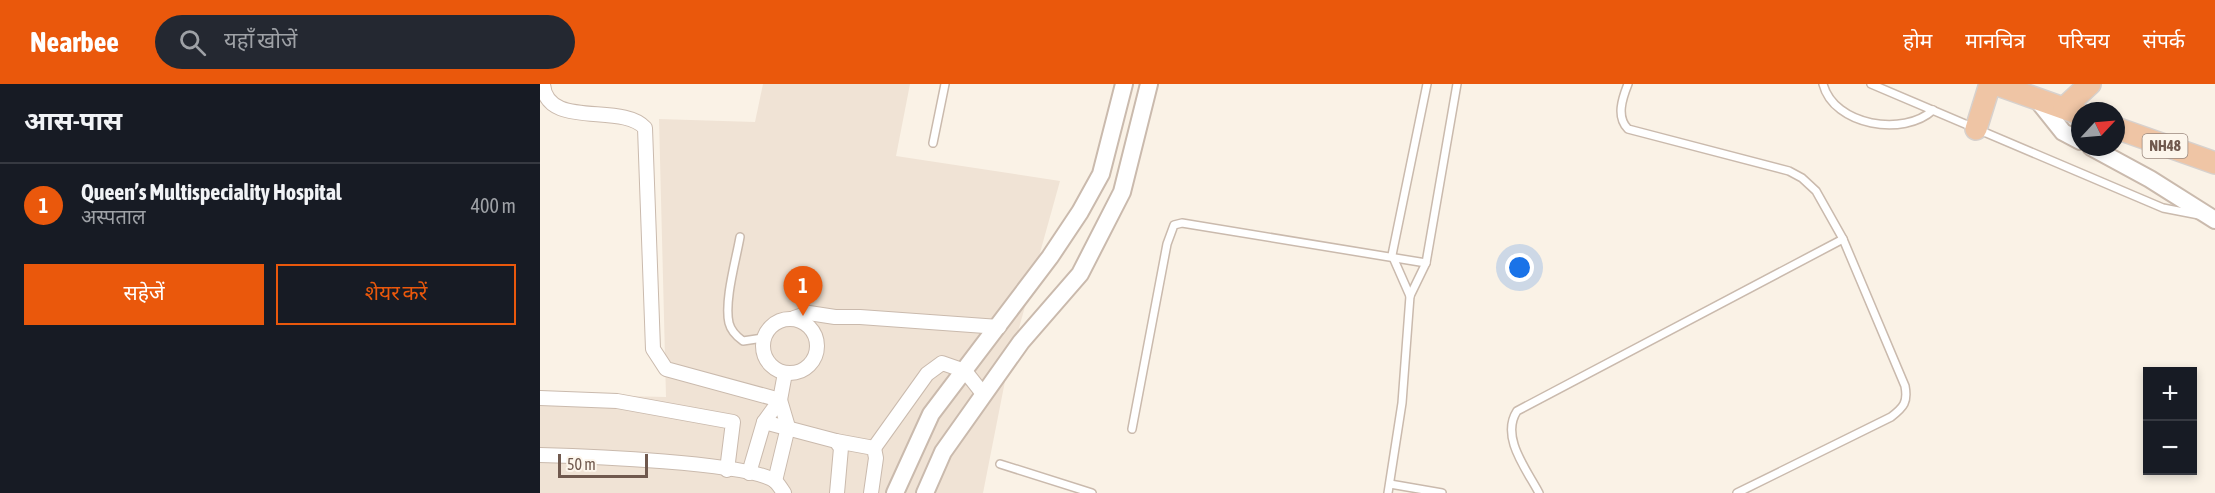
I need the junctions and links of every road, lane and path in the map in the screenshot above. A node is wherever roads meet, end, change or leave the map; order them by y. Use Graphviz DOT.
graph roads {
  1 [pos="543,84"];
  2 [pos="945,84"];
  3 [pos="1124,84"];
  4 [pos="1149,84"];
  5 [pos="1427,84"];
  6 [pos="1628,84"];
  7 [pos="1823,84"];
  8 [pos="1871,84"];
  9 [pos="1993,84"];
  10 [pos="2090,84"];
  11 [pos="1455,85"];
  12 [pos="2035,97"];
  13 [pos="2078,102"];
  14 [pos="1933,110"];
  15 [pos="2071,111"];
  16 [pos="1976,129"];
  17 [pos="2125,131"];
  18 [pos="2071,136"];
  19 [pos="933,143"];
  20 [pos="2108,156"];
  21 [pos="2215,162"];
  22 [pos="2211,217"];
  23 [pos="740,237"];
  24 [pos="1843,239"];
  25 [pos="1392,255"];
  26 [pos="1426,263"];
  27 [pos="1410,296"];
  28 [pos="835,317"];
  29 [pos="794,318"];
  30 [pos="999,327"];
  31 [pos="814,334"];
  32 [pos="763,338"];
  33 [pos="964,371"];
  34 [pos="785,373"];
  35 [pos="984,395"];
  36 [pos="540,398"];
  37 [pos="780,400"];
  38 [pos="764,422"];
  39 [pos="788,427"];
  40 [pos="1132,429"];
  41 [pos="836,441"];
  42 [pos="874,448"];
  43 [pos="540,455"];
  44 [pos="1000,464"];
  45 [pos="727,470"];
  46 [pos="748,472"];
  47 [pos="775,481"];
  48 [pos="1390,484"];
  49 [pos="1065,485"];
  50 [pos="784,493"];
  51 [pos="837,493"];
  52 [pos="871,493"];
  53 [pos="895,493"];
  54 [pos="925,493"];
  55 [pos="1067,493"];
  56 [pos="1092,493"];
  57 [pos="1388,493"];
  58 [pos="1442,493"];
  59 [pos="1539,493"];
  60 [pos="1737,493"];
  1 -- 37 [label="street"];
  2 -- 19 [label="lane"];
  3 -- 30 [label="street"];
  4 -- 35 [label="street"];
  5 -- 25 [label="lane"];
  6 -- 24 [label="lane"];
  7 -- 14 [label="lane"];
  8 -- 14 [label="lane"];
  9 -- 12 [label="highway"];
  9 -- 16 [label="highway"];
  10 -- 13 [label="highway"];
  11 -- 26 [label="lane"];
  12 -- 15 [label="highway"];
  12 -- 18 [label="street"];
  14 -- 16 [label="lane"];
  16 -- 22 [label="lane"];
  17 -- 21 [label="highway, NH48"];
  20 -- 22 [label="street"];
  23 -- 32 [label="lane"];
  24 -- 59 [label="lane"];
  24 -- 60 [label="lane"];
  25 -- 26 [label="lane"];
  25 -- 27 [label="lane"];
  25 -- 40 [label="lane"];
  26 -- 27 [label="lane"];
  27 -- 48 [label="lane"];
  28 -- 29 [label="street"];
  28 -- 30 [label="street"];
  28 -- 31 [label="street"];
  29 -- 31 [label="street"];
  29 -- 32 [label="street"];
  30 -- 33 [label="street"];
  31 -- 34 [label="street"];
  32 -- 34 [label="street"];
  33 -- 35 [label="street"];
  33 -- 42 [label="street"];
  33 -- 53 [label="street"];
  34 -- 37 [label="street"];
  35 -- 54 [label="street"];
  36 -- 45 [label="street"];
  37 -- 38 [label="street"];
  37 -- 39 [label="street"];
  38 -- 39 [label="street"];
  38 -- 46 [label="street"];
  39 -- 41 [label="street"];
  39 -- 47 [label="street"];
  41 -- 42 [label="street"];
  41 -- 51 [label="street"];
  42 -- 52 [label="street"];
  43 -- 45 [label="street"];
  44 -- 49 [label="lane"];
  45 -- 46 [label="street"];
  46 -- 47 [label="street"];
  47 -- 50 [label="street"];
  48 -- 57 [label="lane"];
  48 -- 58 [label="lane"];
  49 -- 55 [label="lane"];
  49 -- 56 [label="lane"];
}
